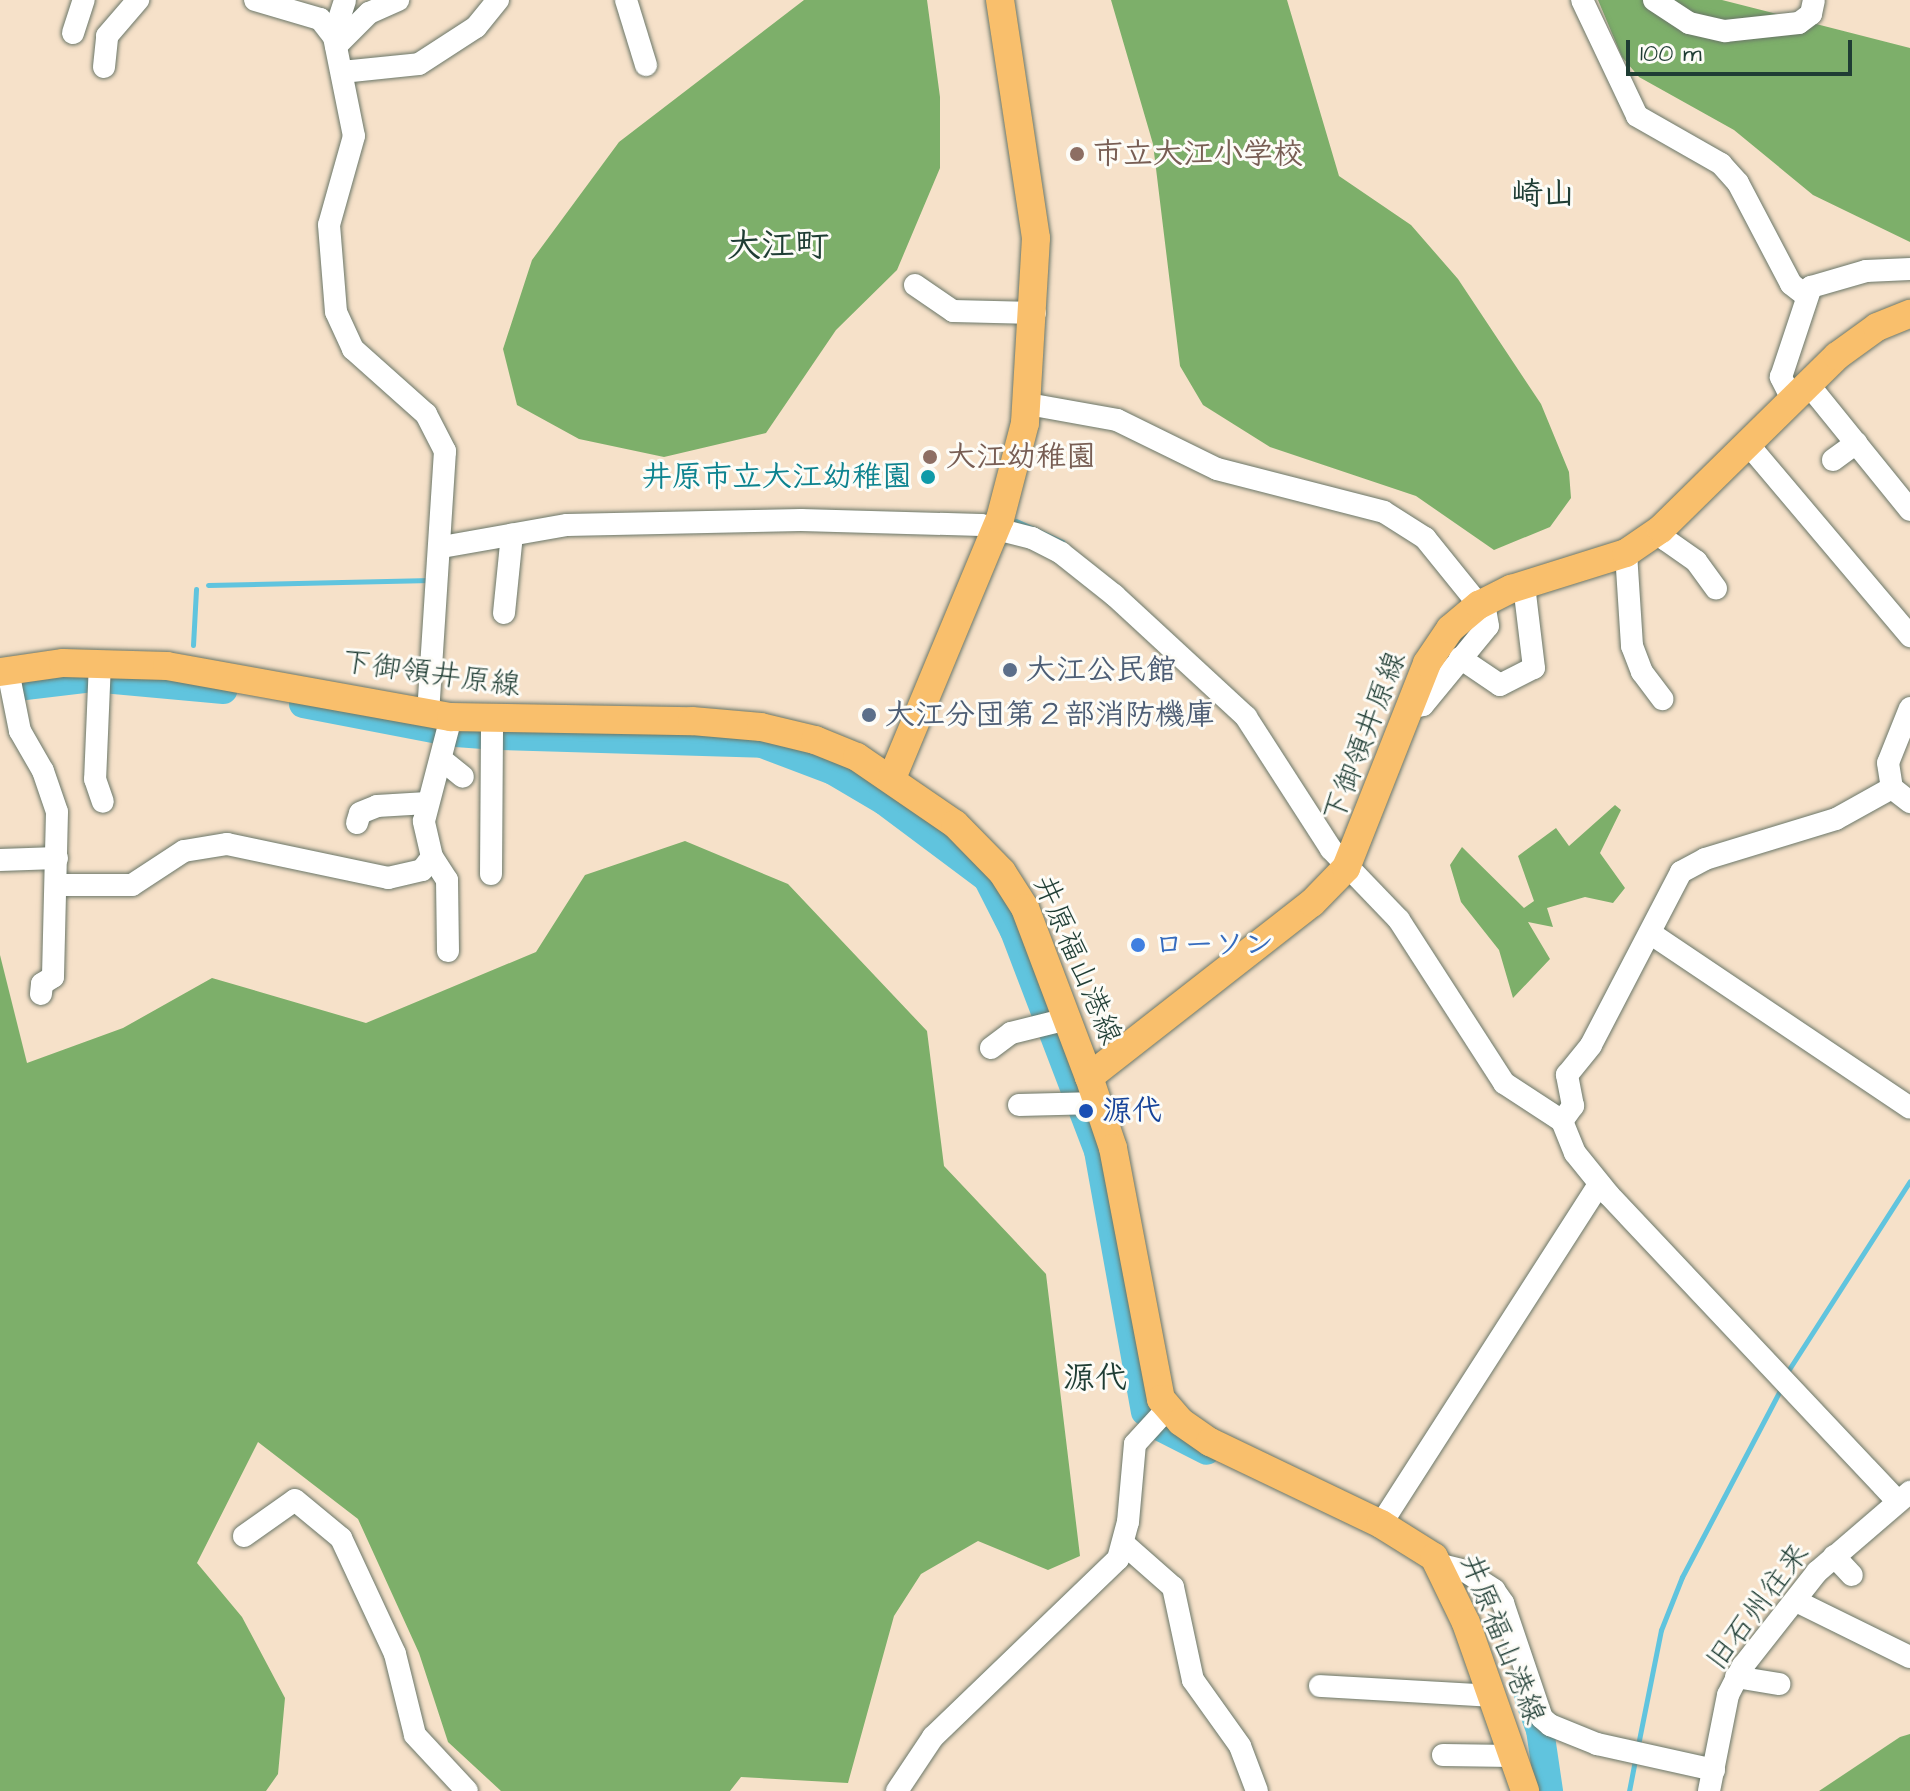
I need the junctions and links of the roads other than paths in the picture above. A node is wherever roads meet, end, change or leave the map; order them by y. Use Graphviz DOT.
graph roads {
  1 [pos="84,0"];
  2 [pos="138,0"];
  3 [pos="255,0"];
  4 [pos="345,0"];
  5 [pos="398,0"];
  6 [pos="498,0"];
  7 [pos="626,0"];
  8 [pos="1000,0"];
  9 [pos="1582,0"];
  10 [pos="1654,0"];
  11 [pos="1814,0"];
  12 [pos="73,33"];
  13 [pos="333,37"];
  14 [pos="646,65"];
  15 [pos="104,67"];
  16 [pos="342,72"];
  17 [pos="1910,269"];
  18 [pos="915,285"];
  19 [pos="1805,295"];
  20 [pos="1035,313"];
  21 [pos="1910,314"];
  22 [pos="1800,391"];
  23 [pos="1028,404"];
  24 [pos="1747,443"];
  25 [pos="1856,443"];
  26 [pos="1833,460"];
  27 [pos="1910,510"];
  28 [pos="996,527"];
  29 [pos="1661,529"];
  30 [pos="512,534"];
  31 [pos="442,547"];
  32 [pos="1626,553"];
  33 [pos="1524,585"];
  34 [pos="1716,589"];
  35 [pos="1481,604"];
  36 [pos="504,613"];
  37 [pos="1910,636"];
  38 [pos="1460,658"];
  39 [pos="4,671"];
  40 [pos="100,673"];
  41 [pos="1662,699"];
  42 [pos="1410,708"];
  43 [pos="1910,708"];
  44 [pos="439,715"];
  45 [pos="492,720"];
  46 [pos="441,759"];
  47 [pos="463,777"];
  48 [pos="892,778"];
  49 [pos="1901,795"];
  50 [pos="103,802"];
  51 [pos="427,803"];
  52 [pos="357,823"];
  53 [pos="432,857"];
  54 [pos="57,858"];
  55 [pos="0,860"];
  56 [pos="1346,868"];
  57 [pos="491,874"];
  58 [pos="58,885"];
  59 [pos="1650,933"];
  60 [pos="448,951"];
  61 [pos="41,994"];
  62 [pos="1053,1023"];
  63 [pos="991,1048"];
  64 [pos="1086,1097"];
  65 [pos="1019,1105"];
  66 [pos="1910,1108"];
  67 [pos="1566,1117"];
  68 [pos="1599,1184"];
  69 [pos="1167,1409"];
  70 [pos="1904,1497"];
  71 [pos="1381,1524"];
  72 [pos="244,1536"];
  73 [pos="1124,1544"];
  74 [pos="1834,1556"];
  75 [pos="1441,1565"];
  76 [pos="1852,1575"];
  77 [pos="1796,1601"];
  78 [pos="1910,1657"];
  79 [pos="1736,1677"];
  80 [pos="1779,1684"];
  81 [pos="1320,1686"];
  82 [pos="1492,1696"];
  83 [pos="1443,1755"];
  84 [pos="1512,1756"];
  85 [pos="1712,1780"];
  86 [pos="467,1791"];
  87 [pos="897,1791"];
  88 [pos="1257,1791"];
  89 [pos="1525,1791"];
  1 -- 12 [label="street"];
  2 -- 15 [label="street"];
  3 -- 13 [label="street"];
  4 -- 13 [label="street"];
  5 -- 13 [label="street"];
  6 -- 16 [label="street"];
  7 -- 14 [label="street"];
  8 -- 20 [label="main road"];
  9 -- 19 [label="street"];
  10 -- 11 [label="street"];
  13 -- 16 [label="street"];
  16 -- 31 [label="street"];
  17 -- 19 [label="street"];
  18 -- 20 [label="street"];
  19 -- 22 [label="street"];
  20 -- 23 [label="main road"];
  21 -- 22 [label="main road, 下御領井原線"];
  22 -- 24 [label="main road, 下御領井原線"];
  22 -- 25 [label="street"];
  23 -- 28 [label="main road"];
  23 -- 35 [label="street"];
  24 -- 29 [label="main road, 下御領井原線"];
  24 -- 37 [label="street"];
  25 -- 26 [label="street"];
  25 -- 27 [label="street"];
  28 -- 30 [label="street"];
  28 -- 48 [label="main road"];
  28 -- 56 [label="street"];
  29 -- 32 [label="main road, 下御領井原線"];
  29 -- 34 [label="street"];
  30 -- 31 [label="street"];
  30 -- 36 [label="street"];
  31 -- 44 [label="street"];
  32 -- 33 [label="main road, 下御領井原線"];
  32 -- 41 [label="street"];
  33 -- 35 [label="main road, 下御領井原線"];
  33 -- 38 [label="street"];
  35 -- 38 [label="street"];
  35 -- 42 [label="main road, 下御領井原線"];
  38 -- 42 [label="street"];
  39 -- 40 [label="main road, 下御領井原線"];
  39 -- 54 [label="street"];
  40 -- 44 [label="main road, 下御領井原線"];
  40 -- 50 [label="street"];
  42 -- 56 [label="main road, 下御領井原線"];
  43 -- 49 [label="street"];
  44 -- 45 [label="main road, 下御領井原線"];
  44 -- 46 [label="street"];
  45 -- 48 [label="main road, 下御領井原線"];
  45 -- 57 [label="street"];
  46 -- 47 [label="street"];
  46 -- 51 [label="street"];
  48 -- 62 [label="main road, 井原福山港線"];
  49 -- 59 [label="street"];
  51 -- 52 [label="street"];
  51 -- 53 [label="street"];
  53 -- 58 [label="street"];
  53 -- 60 [label="street"];
  54 -- 55 [label="street"];
  54 -- 58 [label="street"];
  56 -- 64 [label="main road, 下御領井原線"];
  56 -- 67 [label="street"];
  58 -- 61 [label="street"];
  59 -- 66 [label="street"];
  59 -- 67 [label="street"];
  62 -- 63 [label="street"];
  62 -- 64 [label="main road, 井原福山港線"];
  64 -- 65 [label="street"];
  64 -- 69 [label="main road, 井原福山港線"];
  67 -- 68 [label="street"];
  68 -- 70 [label="street"];
  68 -- 71 [label="street"];
  69 -- 71 [label="main road, 井原福山港線"];
  69 -- 73 [label="street"];
  70 -- 74 [label="street, 旧石州往来"];
  71 -- 75 [label="main road, 井原福山港線"];
  72 -- 86 [label="street"];
  73 -- 87 [label="street"];
  73 -- 88 [label="street"];
  74 -- 76 [label="street"];
  74 -- 77 [label="street, 旧石州往来"];
  75 -- 82 [label="main road, 井原福山港線"];
  75 -- 85 [label="street"];
  77 -- 78 [label="street"];
  77 -- 79 [label="street, 旧石州往来"];
  79 -- 80 [label="street"];
  79 -- 85 [label="street, 旧石州往来"];
  81 -- 82 [label="street"];
  82 -- 84 [label="main road, 井原福山港線"];
  83 -- 84 [label="street"];
  84 -- 89 [label="main road, 井原福山港線"];
}
